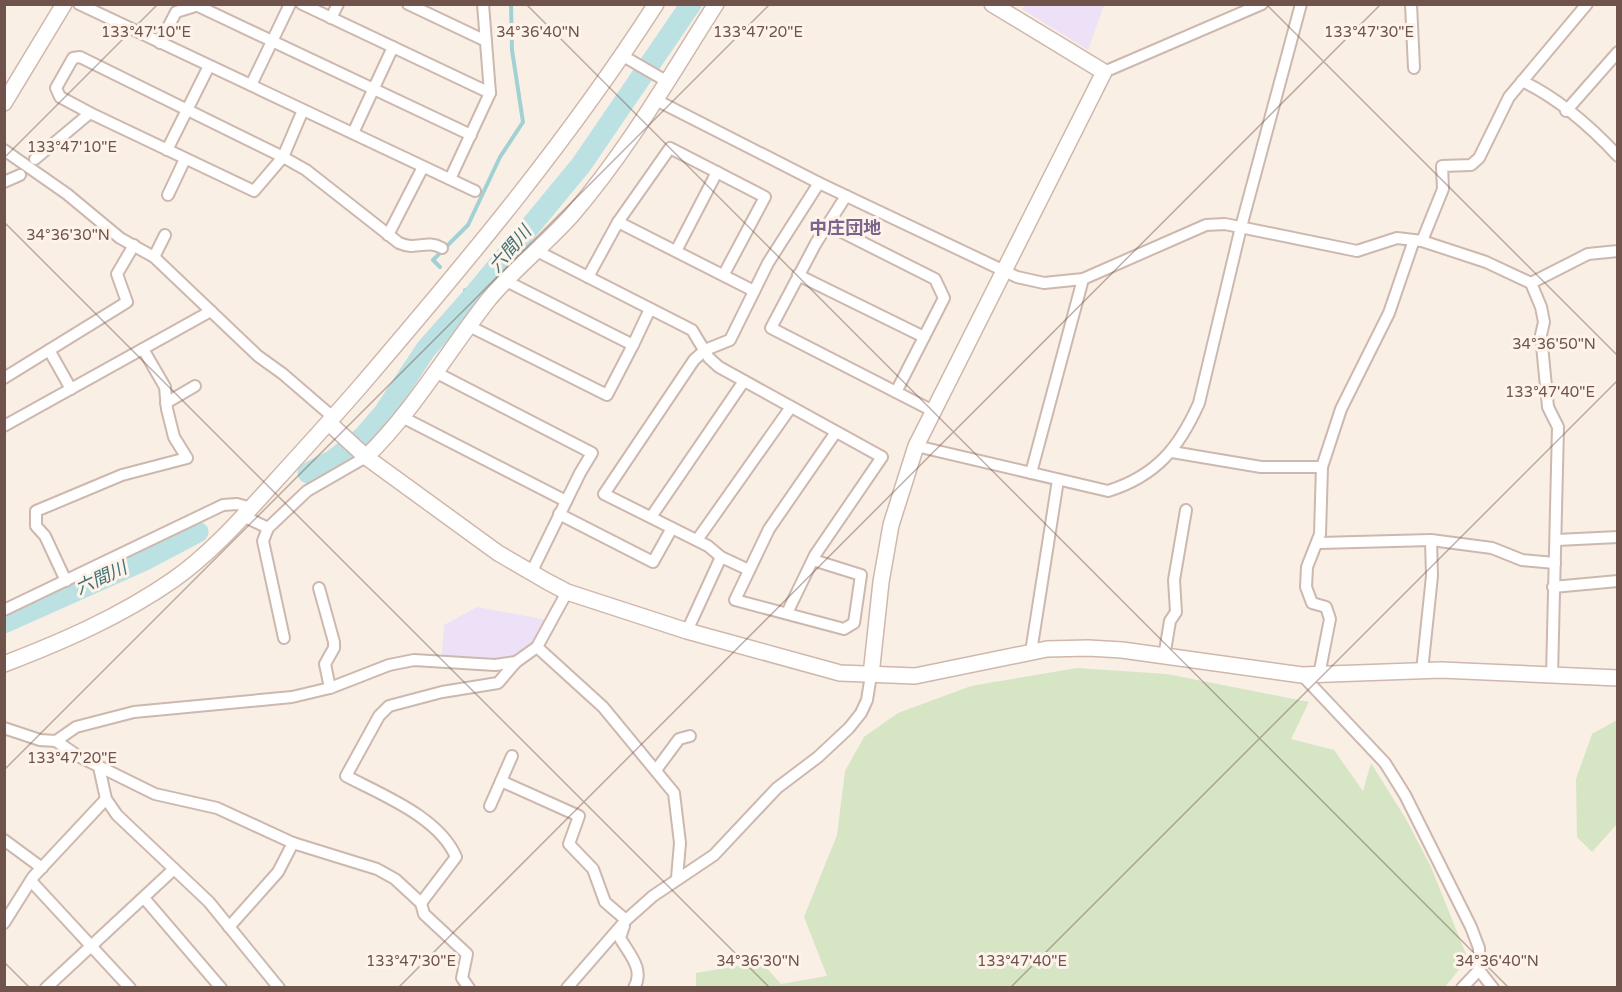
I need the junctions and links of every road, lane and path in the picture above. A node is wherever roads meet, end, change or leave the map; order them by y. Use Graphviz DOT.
graph roads {
  1 [pos="64,4"];
  2 [pos="79,4"];
  3 [pos="290,4"];
  4 [pos="303,4"];
  5 [pos="338,4"];
  6 [pos="483,4"];
  7 [pos="656,4"];
  8 [pos="716,4"];
  9 [pos="992,4"];
  10 [pos="1262,4"];
  11 [pos="1301,4"];
  12 [pos="1411,4"];
  13 [pos="1587,4"];
  14 [pos="200,5"];
  15 [pos="412,5"];
  16 [pos="1237,10"];
  17 [pos="331,18"];
  18 [pos="272,41"];
  19 [pos="486,41"];
  20 [pos="160,43"];
  21 [pos="393,47"];
  22 [pos="1617,52"];
  23 [pos="623,56"];
  24 [pos="209,66"];
  25 [pos="1414,68"];
  26 [pos="1104,72"];
  27 [pos="663,79"];
  28 [pos="1522,81"];
  29 [pos="251,85"];
  30 [pos="374,89"];
  31 [pos="490,93"];
  32 [pos="656,100"];
  33 [pos="4,103"];
  34 [pos="188,110"];
  35 [pos="303,110"];
  36 [pos="1566,111"];
  37 [pos="90,113"];
  38 [pos="353,134"];
  39 [pos="471,135"];
  40 [pos="4,150"];
  41 [pos="167,150"];
  42 [pos="1617,156"];
  43 [pos="283,157"];
  44 [pos="35,159"];
  45 [pos="185,159"];
  46 [pos="423,167"];
  47 [pos="717,172"];
  48 [pos="20,175"];
  49 [pos="450,179"];
  50 [pos="4,182"];
  51 [pos="819,183"];
  52 [pos="475,191"];
  53 [pos="168,195"];
  54 [pos="846,196"];
  55 [pos="618,222"];
  56 [pos="828,225"];
  57 [pos="1241,227"];
  58 [pos="165,235"];
  59 [pos="388,235"];
  60 [pos="1418,241"];
  61 [pos="134,245"];
  62 [pos="442,248"];
  63 [pos="1617,250"];
  64 [pos="537,251"];
  65 [pos="676,251"];
  66 [pos="153,257"];
  67 [pos="1004,272"];
  68 [pos="724,274"];
  69 [pos="798,275"];
  70 [pos="588,278"];
  71 [pos="1083,279"];
  72 [pos="506,281"];
  73 [pos="1531,283"];
  74 [pos="754,291"];
  75 [pos="650,309"];
  76 [pos="211,311"];
  77 [pos="469,326"];
  78 [pos="924,337"];
  79 [pos="633,345"];
  80 [pos="143,349"];
  81 [pos="49,350"];
  82 [pos="705,350"];
  83 [pos="435,372"];
  84 [pos="4,378"];
  85 [pos="744,381"];
  86 [pos="195,386"];
  87 [pos="71,389"];
  88 [pos="896,392"];
  89 [pos="166,404"];
  90 [pos="791,407"];
  91 [pos="933,411"];
  92 [pos="402,417"];
  93 [pos="331,421"];
  94 [pos="4,426"];
  95 [pos="836,432"];
  96 [pos="916,446"];
  97 [pos="1172,452"];
  98 [pos="363,455"];
  99 [pos="1322,467"];
  100 [pos="1031,473"];
  101 [pos="1058,480"];
  102 [pos="566,501"];
  103 [pos="1185,510"];
  104 [pos="247,512"];
  105 [pos="559,514"];
  106 [pos="651,517"];
  107 [pos="268,528"];
  108 [pos="672,528"];
  109 [pos="1617,537"];
  110 [pos="698,540"];
  111 [pos="1431,540"];
  112 [pos="1557,540"];
  113 [pos="1319,543"];
  114 [pos="721,557"];
  115 [pos="813,560"];
  116 [pos="1555,563"];
  117 [pos="749,570"];
  118 [pos="531,573"];
  119 [pos="66,581"];
  120 [pos="1617,581"];
  121 [pos="1553,587"];
  122 [pos="319,588"];
  123 [pos="567,592"];
  124 [pos="4,610"];
  125 [pos="786,613"];
  126 [pos="687,631"];
  127 [pos="284,638"];
  128 [pos="537,647"];
  129 [pos="1031,652"];
  130 [pos="1164,657"];
  131 [pos="516,662"];
  132 [pos="4,664"];
  133 [pos="1422,671"];
  134 [pos="871,675"];
  135 [pos="1302,675"];
  136 [pos="1319,675"];
  137 [pos="1552,676"];
  138 [pos="1617,678"];
  139 [pos="330,688"];
  140 [pos="4,728"];
  141 [pos="690,736"];
  142 [pos="56,741"];
  143 [pos="512,756"];
  144 [pos="99,767"];
  145 [pos="656,770"];
  146 [pos="501,781"];
  147 [pos="106,799"];
  148 [pos="490,806"];
  149 [pos="4,840"];
  150 [pos="294,843"];
  151 [pos="42,868"];
  152 [pos="174,869"];
  153 [pos="677,878"];
  154 [pos="31,881"];
  155 [pos="144,898"];
  156 [pos="421,903"];
  157 [pos="6,914"];
  158 [pos="626,920"];
  159 [pos="229,927"];
  160 [pos="92,947"];
  161 [pos="1479,970"];
  162 [pos="46,987"];
  163 [pos="130,987"];
  164 [pos="221,987"];
  165 [pos="279,987"];
  166 [pos="469,987"];
  167 [pos="567,987"];
  168 [pos="634,987"];
  169 [pos="1462,987"];
  170 [pos="1492,987"];
  1 -- 33 [label="street"];
  2 -- 20 [label="street"];
  3 -- 18 [label="street"];
  4 -- 17 [label="street"];
  5 -- 17 [label="street"];
  6 -- 19 [label="street"];
  7 -- 23 [label="street"];
  8 -- 27 [label="street"];
  9 -- 26 [label="street"];
  10 -- 16 [label="street"];
  11 -- 57 [label="street"];
  12 -- 25 [label="street"];
  13 -- 28 [label="street"];
  14 -- 18 [label="street"];
  14 -- 20 [label="street"];
  15 -- 19 [label="street"];
  16 -- 26 [label="street"];
  17 -- 21 [label="street"];
  18 -- 29 [label="street"];
  18 -- 30 [label="street"];
  19 -- 31 [label="street"];
  20 -- 24 [label="street"];
  21 -- 30 [label="street"];
  21 -- 31 [label="street"];
  22 -- 36 [label="street"];
  23 -- 27 [label="street"];
  23 -- 93 [label="street"];
  24 -- 29 [label="street"];
  24 -- 34 [label="street"];
  26 -- 67 [label="street"];
  27 -- 32 [label="street"];
  28 -- 36 [label="street"];
  28 -- 60 [label="street"];
  29 -- 35 [label="street"];
  30 -- 38 [label="street"];
  30 -- 39 [label="street"];
  31 -- 39 [label="street"];
  32 -- 51 [label="street"];
  32 -- 64 [label="street"];
  34 -- 37 [label="street"];
  34 -- 41 [label="street"];
  34 -- 43 [label="street"];
  35 -- 38 [label="street"];
  35 -- 43 [label="street"];
  36 -- 42 [label="street"];
  37 -- 41 [label="street"];
  37 -- 44 [label="street"];
  38 -- 46 [label="street"];
  39 -- 49 [label="street"];
  40 -- 61 [label="street"];
  41 -- 45 [label="street"];
  43 -- 45 [label="street"];
  43 -- 59 [label="street"];
  45 -- 53 [label="street"];
  46 -- 49 [label="street"];
  46 -- 59 [label="street"];
  47 -- 55 [label="street"];
  47 -- 65 [label="street"];
  47 -- 68 [label="street"];
  48 -- 50 [label="street"];
  49 -- 52 [label="street"];
  51 -- 54 [label="street"];
  51 -- 74 [label="street"];
  54 -- 56 [label="street"];
  54 -- 67 [label="street"];
  55 -- 65 [label="street"];
  55 -- 70 [label="street"];
  56 -- 69 [label="street"];
  56 -- 78 [label="street"];
  57 -- 60 [label="street"];
  57 -- 71 [label="street"];
  57 -- 97 [label="street"];
  58 -- 66 [label="street"];
  59 -- 62 [label="street"];
  60 -- 73 [label="street"];
  60 -- 99 [label="street"];
  61 -- 66 [label="street"];
  61 -- 81 [label="street"];
  63 -- 73 [label="street"];
  64 -- 70 [label="street"];
  64 -- 72 [label="street"];
  65 -- 68 [label="street"];
  66 -- 76 [label="street"];
  67 -- 71 [label="street"];
  67 -- 91 [label="street"];
  68 -- 74 [label="street"];
  69 -- 78 [label="street"];
  69 -- 88 [label="street"];
  70 -- 75 [label="street"];
  71 -- 100 [label="street"];
  72 -- 77 [label="street"];
  72 -- 79 [label="street"];
  73 -- 112 [label="street"];
  74 -- 82 [label="street"];
  75 -- 79 [label="street"];
  75 -- 82 [label="street"];
  76 -- 80 [label="street"];
  76 -- 93 [label="street"];
  77 -- 79 [label="street"];
  77 -- 83 [label="street"];
  78 -- 88 [label="street"];
  80 -- 87 [label="street"];
  80 -- 89 [label="street"];
  81 -- 84 [label="street"];
  81 -- 87 [label="street"];
  82 -- 85 [label="street"];
  82 -- 106 [label="street"];
  83 -- 92 [label="street"];
  83 -- 102 [label="street"];
  85 -- 90 [label="street"];
  85 -- 106 [label="street"];
  86 -- 89 [label="street"];
  87 -- 94 [label="street"];
  88 -- 91 [label="street"];
  89 -- 119 [label="street"];
  90 -- 95 [label="street"];
  90 -- 110 [label="street"];
  91 -- 96 [label="street"];
  92 -- 98 [label="street"];
  92 -- 102 [label="street"];
  93 -- 98 [label="street"];
  93 -- 104 [label="street"];
  95 -- 115 [label="street"];
  95 -- 117 [label="street"];
  96 -- 100 [label="street"];
  96 -- 134 [label="street"];
  97 -- 99 [label="street"];
  97 -- 101 [label="street"];
  98 -- 107 [label="street"];
  98 -- 118 [label="street"];
  99 -- 113 [label="street"];
  100 -- 101 [label="street"];
  101 -- 129 [label="street"];
  102 -- 105 [label="street"];
  103 -- 130 [label="street"];
  104 -- 107 [label="street"];
  104 -- 119 [label="street"];
  104 -- 132 [label="street"];
  105 -- 108 [label="street"];
  105 -- 118 [label="street"];
  106 -- 108 [label="street"];
  107 -- 127 [label="street"];
  108 -- 110 [label="street"];
  109 -- 112 [label="street"];
  110 -- 114 [label="street"];
  111 -- 113 [label="street"];
  111 -- 116 [label="street"];
  111 -- 133 [label="street"];
  112 -- 116 [label="street"];
  113 -- 136 [label="street"];
  114 -- 117 [label="street"];
  114 -- 126 [label="street"];
  115 -- 125 [label="street"];
  115 -- 125 [label="street"];
  116 -- 121 [label="street"];
  117 -- 125 [label="street"];
  118 -- 123 [label="street"];
  119 -- 124 [label="street"];
  120 -- 121 [label="street"];
  121 -- 137 [label="street"];
  122 -- 139 [label="street"];
  123 -- 126 [label="street"];
  123 -- 128 [label="street"];
  126 -- 134 [label="street"];
  128 -- 131 [label="street"];
  128 -- 145 [label="street"];
  129 -- 130 [label="street"];
  129 -- 134 [label="street"];
  130 -- 135 [label="street"];
  131 -- 139 [label="street"];
  131 -- 156 [label="street"];
  133 -- 136 [label="street"];
  133 -- 137 [label="street"];
  134 -- 153 [label="street"];
  135 -- 136 [label="street"];
  135 -- 161 [label="street"];
  137 -- 138 [label="street"];
  139 -- 142 [label="street"];
  140 -- 142 [label="street"];
  141 -- 145 [label="street"];
  142 -- 144 [label="street"];
  143 -- 146 [label="street"];
  144 -- 147 [label="street"];
  144 -- 150 [label="street"];
  145 -- 153 [label="street"];
  146 -- 148 [label="street"];
  146 -- 158 [label="street"];
  147 -- 151 [label="street"];
  147 -- 152 [label="street"];
  149 -- 151 [label="street"];
  150 -- 156 [label="street"];
  150 -- 159 [label="street"];
  151 -- 154 [label="street"];
  152 -- 155 [label="street"];
  152 -- 159 [label="street"];
  153 -- 158 [label="street"];
  154 -- 157 [label="street"];
  154 -- 160 [label="street"];
  155 -- 160 [label="street"];
  155 -- 164 [label="street"];
  156 -- 166 [label="street"];
  158 -- 167 [label="street"];
  158 -- 168 [label="street"];
  159 -- 165 [label="street"];
  160 -- 162 [label="street"];
  160 -- 163 [label="street"];
  161 -- 169 [label="street"];
  161 -- 170 [label="street"];
}
